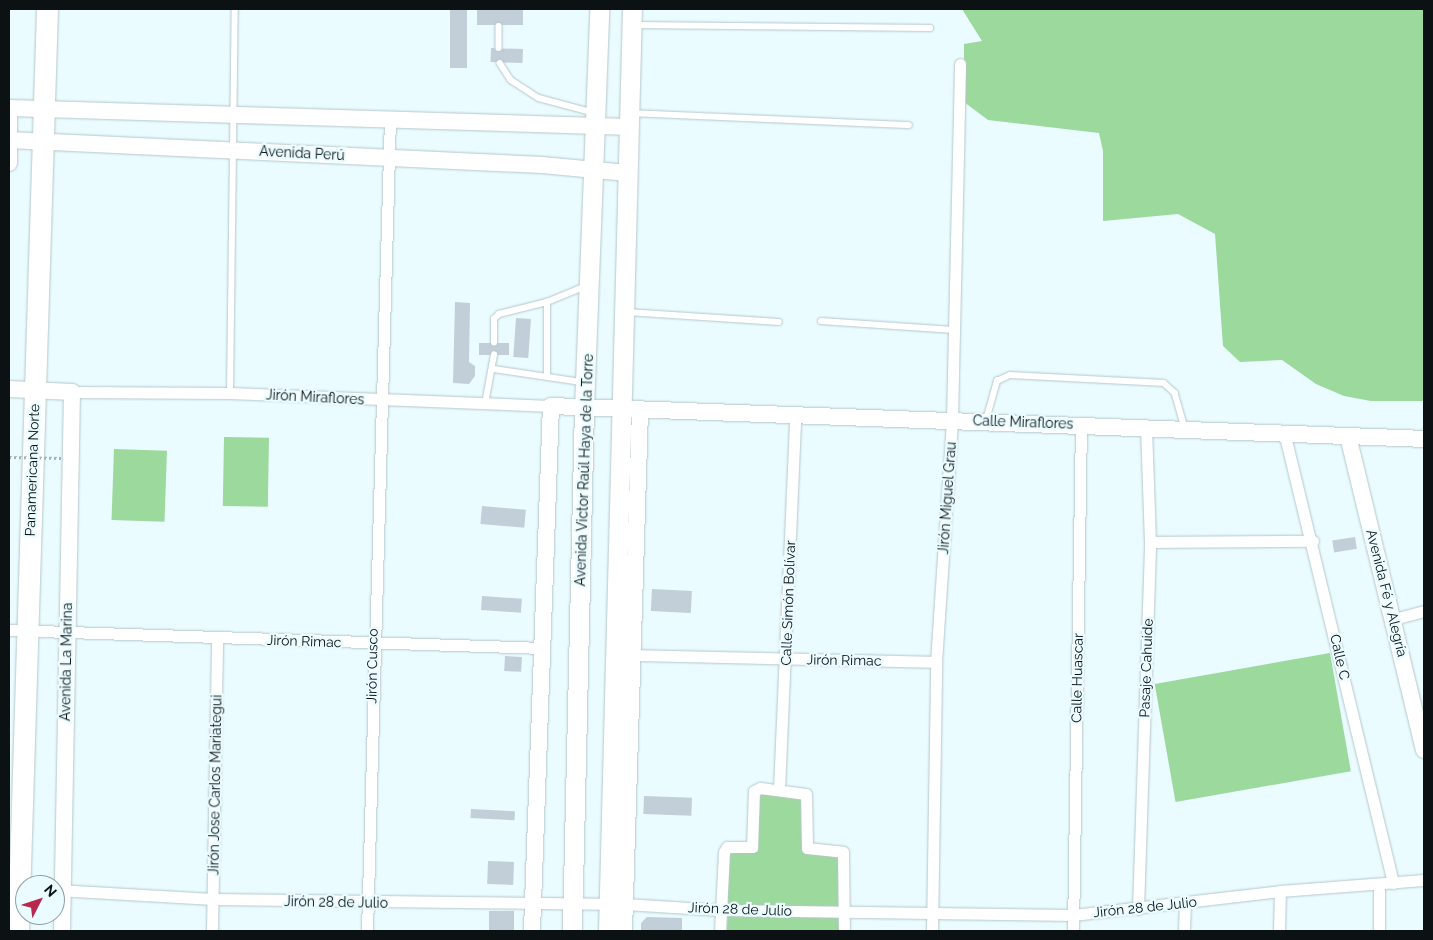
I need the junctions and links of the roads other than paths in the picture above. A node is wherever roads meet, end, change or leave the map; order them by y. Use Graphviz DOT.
graph roads {
  1 [pos="46,9"];
  2 [pos="235,9"];
  3 [pos="599,9"];
  4 [pos="632,17"];
  5 [pos="499,26"];
  6 [pos="930,28"];
  7 [pos="499,48"];
  8 [pos="500,63"];
  9 [pos="960,64"];
  10 [pos="9,108"];
  11 [pos="43,109"];
  12 [pos="232,115"];
  13 [pos="596,118"];
  14 [pos="390,119"];
  15 [pos="630,120"];
  16 [pos="909,125"];
  17 [pos="9,140"];
  18 [pos="44,140"];
  19 [pos="233,150"];
  20 [pos="390,158"];
  21 [pos="9,163"];
  22 [pos="596,172"];
  23 [pos="628,173"];
  24 [pos="590,284"];
  25 [pos="547,302"];
  26 [pos="624,312"];
  27 [pos="821,321"];
  28 [pos="779,322"];
  29 [pos="954,330"];
  30 [pos="494,343"];
  31 [pos="494,355"];
  32 [pos="494,369"];
  33 [pos="547,377"];
  34 [pos="586,383"];
  35 [pos="9,389"];
  36 [pos="35,390"];
  37 [pos="72,392"];
  38 [pos="230,393"];
  39 [pos="382,400"];
  40 [pos="484,406"];
  41 [pos="550,406"];
  42 [pos="584,408"];
  43 [pos="631,408"];
  44 [pos="795,416"];
  45 [pos="952,419"];
  46 [pos="986,420"];
  47 [pos="1082,424"];
  48 [pos="1146,427"];
  49 [pos="1184,428"];
  50 [pos="1284,432"];
  51 [pos="1348,436"];
  52 [pos="1424,439"];
  53 [pos="1313,541"];
  54 [pos="1150,542"];
  55 [pos="1424,611"];
  56 [pos="1394,619"];
  57 [pos="17,631"];
  58 [pos="66,633"];
  59 [pos="217,638"];
  60 [pos="372,643"];
  61 [pos="542,648"];
  62 [pos="632,655"];
  63 [pos="786,658"];
  64 [pos="936,662"];
  65 [pos="1424,750"];
  66 [pos="779,790"];
  67 [pos="19,875"];
  68 [pos="59,875"];
  69 [pos="1424,880"];
  70 [pos="1393,884"];
  71 [pos="1379,885"];
  72 [pos="65,890"];
  73 [pos="1280,890"];
  74 [pos="213,899"];
  75 [pos="367,903"];
  76 [pos="533,903"];
  77 [pos="574,903"];
  78 [pos="1185,903"];
  79 [pos="617,904"];
  80 [pos="1138,909"];
  81 [pos="721,910"];
  82 [pos="844,911"];
  83 [pos="932,914"];
  84 [pos="1074,915"];
  85 [pos="212,931"];
  86 [pos="366,931"];
  87 [pos="532,931"];
  88 [pos="572,931"];
  89 [pos="608,931"];
  90 [pos="624,931"];
  91 [pos="720,931"];
  92 [pos="844,931"];
  93 [pos="932,931"];
  94 [pos="1073,931"];
  95 [pos="1184,931"];
  96 [pos="1279,931"];
  97 [pos="1379,931"];
  1 -- 11 [label="highway, Panamericana Norte"];
  2 -- 12 [label="lane"];
  3 -- 13 [label="main road, Avenida Victor Raúl Haya de la Torre"];
  4 -- 6 [label="lane"];
  4 -- 15 [label="main road"];
  5 -- 7 [label="lane"];
  8 -- 13 [label="lane"];
  9 -- 29 [label="street, Jirón Miguel Grau"];
  10 -- 11 [label="main road"];
  10 -- 17 [label="main road"];
  11 -- 12 [label="main road"];
  11 -- 18 [label="highway, Panamericana Norte"];
  12 -- 14 [label="main road"];
  12 -- 19 [label="lane"];
  13 -- 14 [label="main road"];
  13 -- 15 [label="main road"];
  13 -- 22 [label="main road, Avenida Victor Raúl Haya de la Torre"];
  14 -- 20 [label="street, Jirón Cusco"];
  15 -- 16 [label="lane"];
  15 -- 23 [label="main road"];
  17 -- 18 [label="main road, Avenida Perú"];
  17 -- 21 [label="main road"];
  18 -- 19 [label="main road, Avenida Perú"];
  18 -- 36 [label="highway, Panamericana Norte"];
  19 -- 20 [label="main road, Avenida Perú"];
  19 -- 38 [label="lane"];
  20 -- 22 [label="main road, Avenida Perú"];
  20 -- 39 [label="street, Jirón Cusco"];
  22 -- 23 [label="main road, Avenida Perú"];
  22 -- 24 [label="main road, Avenida Victor Raúl Haya de la Torre"];
  23 -- 26 [label="main road"];
  24 -- 25 [label="lane"];
  24 -- 34 [label="main road, Avenida Victor Raúl Haya de la Torre"];
  25 -- 30 [label="lane"];
  25 -- 33 [label="lane"];
  26 -- 28 [label="lane"];
  26 -- 43 [label="main road"];
  27 -- 29 [label="lane"];
  29 -- 45 [label="street, Jirón Miguel Grau"];
  31 -- 32 [label="lane"];
  32 -- 33 [label="lane"];
  32 -- 40 [label="lane"];
  33 -- 34 [label="lane"];
  34 -- 42 [label="main road, Avenida Victor Raúl Haya de la Torre"];
  35 -- 36 [label="main road, Jirón Miraflores"];
  36 -- 37 [label="main road, Jirón Miraflores"];
  36 -- 57 [label="highway, Panamericana Norte"];
  37 -- 38 [label="street, Jirón Miraflores"];
  37 -- 58 [label="main road, Avenida La Marina"];
  38 -- 39 [label="street, Jirón Miraflores"];
  39 -- 40 [label="street, Jirón Miraflores"];
  39 -- 60 [label="street, Jirón Cusco"];
  40 -- 41 [label="street, Jirón Miraflores"];
  41 -- 42 [label="main road, Jirón Miraflores"];
  41 -- 61 [label="main road"];
  42 -- 43 [label="main road, Jirón Miraflores"];
  42 -- 77 [label="main road, Avenida Victor Raúl Haya de la Torre"];
  43 -- 44 [label="main road, Calle Miraflores"];
  43 -- 62 [label="main road"];
  43 -- 79 [label="main road"];
  44 -- 45 [label="main road, Calle Miraflores"];
  44 -- 63 [label="street, Calle Simón Bolívar"];
  45 -- 46 [label="main road, Calle Miraflores"];
  45 -- 64 [label="street, Jirón Miguel Grau"];
  46 -- 47 [label="main road, Calle Miraflores"];
  46 -- 49 [label="lane"];
  47 -- 48 [label="main road, Calle Miraflores"];
  47 -- 84 [label="street, Calle Huascar"];
  48 -- 49 [label="main road, Calle Miraflores"];
  48 -- 54 [label="street, Pasaje Cahuide"];
  49 -- 50 [label="main road, Calle Miraflores"];
  50 -- 51 [label="main road, Calle Miraflores"];
  50 -- 53 [label="street, Calle C"];
  51 -- 52 [label="main road, Calle Miraflores"];
  51 -- 56 [label="main road, Avenida Fé y Alegría"];
  53 -- 54 [label="street"];
  53 -- 70 [label="street, Calle C"];
  54 -- 80 [label="street, Pasaje Cahuide"];
  55 -- 56 [label="street"];
  56 -- 65 [label="main road, Avenida Fé y Alegría"];
  57 -- 58 [label="street, Jirón Rimac"];
  57 -- 67 [label="highway, Panamericana Norte"];
  58 -- 59 [label="street, Jirón Rimac"];
  58 -- 68 [label="main road, Avenida La Marina"];
  59 -- 60 [label="street, Jirón Rimac"];
  59 -- 74 [label="street, Jirón Jose Carlos Mariategui"];
  60 -- 61 [label="street, Jirón Rimac"];
  60 -- 75 [label="street, Jirón Cusco"];
  61 -- 76 [label="main road"];
  62 -- 63 [label="street, Jirón Rimac"];
  62 -- 79 [label="main road"];
  63 -- 64 [label="street, Jirón Rimac"];
  63 -- 66 [label="street, Calle Simón Bolívar"];
  64 -- 83 [label="street, Jirón Miguel Grau"];
  66 -- 81 [label="street"];
  66 -- 82 [label="street"];
  69 -- 70 [label="street, Jirón 28 de Julio"];
  70 -- 71 [label="street, Jirón 28 de Julio"];
  71 -- 73 [label="street, Jirón 28 de Julio"];
  71 -- 97 [label="street"];
  72 -- 74 [label="street, Jirón 28 de Julio"];
  73 -- 78 [label="street, Jirón 28 de Julio"];
  73 -- 96 [label="street"];
  74 -- 75 [label="street, Jirón 28 de Julio"];
  74 -- 85 [label="street, Jirón Jose Carlos Mariategui"];
  75 -- 76 [label="street, Jirón 28 de Julio"];
  75 -- 86 [label="street, Jirón Cusco"];
  76 -- 77 [label="street, Jirón 28 de Julio"];
  76 -- 87 [label="main road"];
  77 -- 79 [label="street, Jirón 28 de Julio"];
  77 -- 88 [label="main road, Avenida Victor Raúl Haya de la Torre"];
  78 -- 80 [label="street, Jirón 28 de Julio"];
  78 -- 95 [label="street"];
  79 -- 81 [label="street, Jirón 28 de Julio"];
  79 -- 89 [label="main road"];
  79 -- 90 [label="main road"];
  80 -- 84 [label="street, Jirón 28 de Julio"];
  81 -- 82 [label="street, Jirón 28 de Julio"];
  81 -- 91 [label="street"];
  82 -- 83 [label="street, Jirón 28 de Julio"];
  82 -- 92 [label="street"];
  83 -- 84 [label="street, Jirón 28 de Julio"];
  83 -- 93 [label="street, Jirón Miguel Grau"];
  84 -- 94 [label="street, Calle Huascar"];
}
